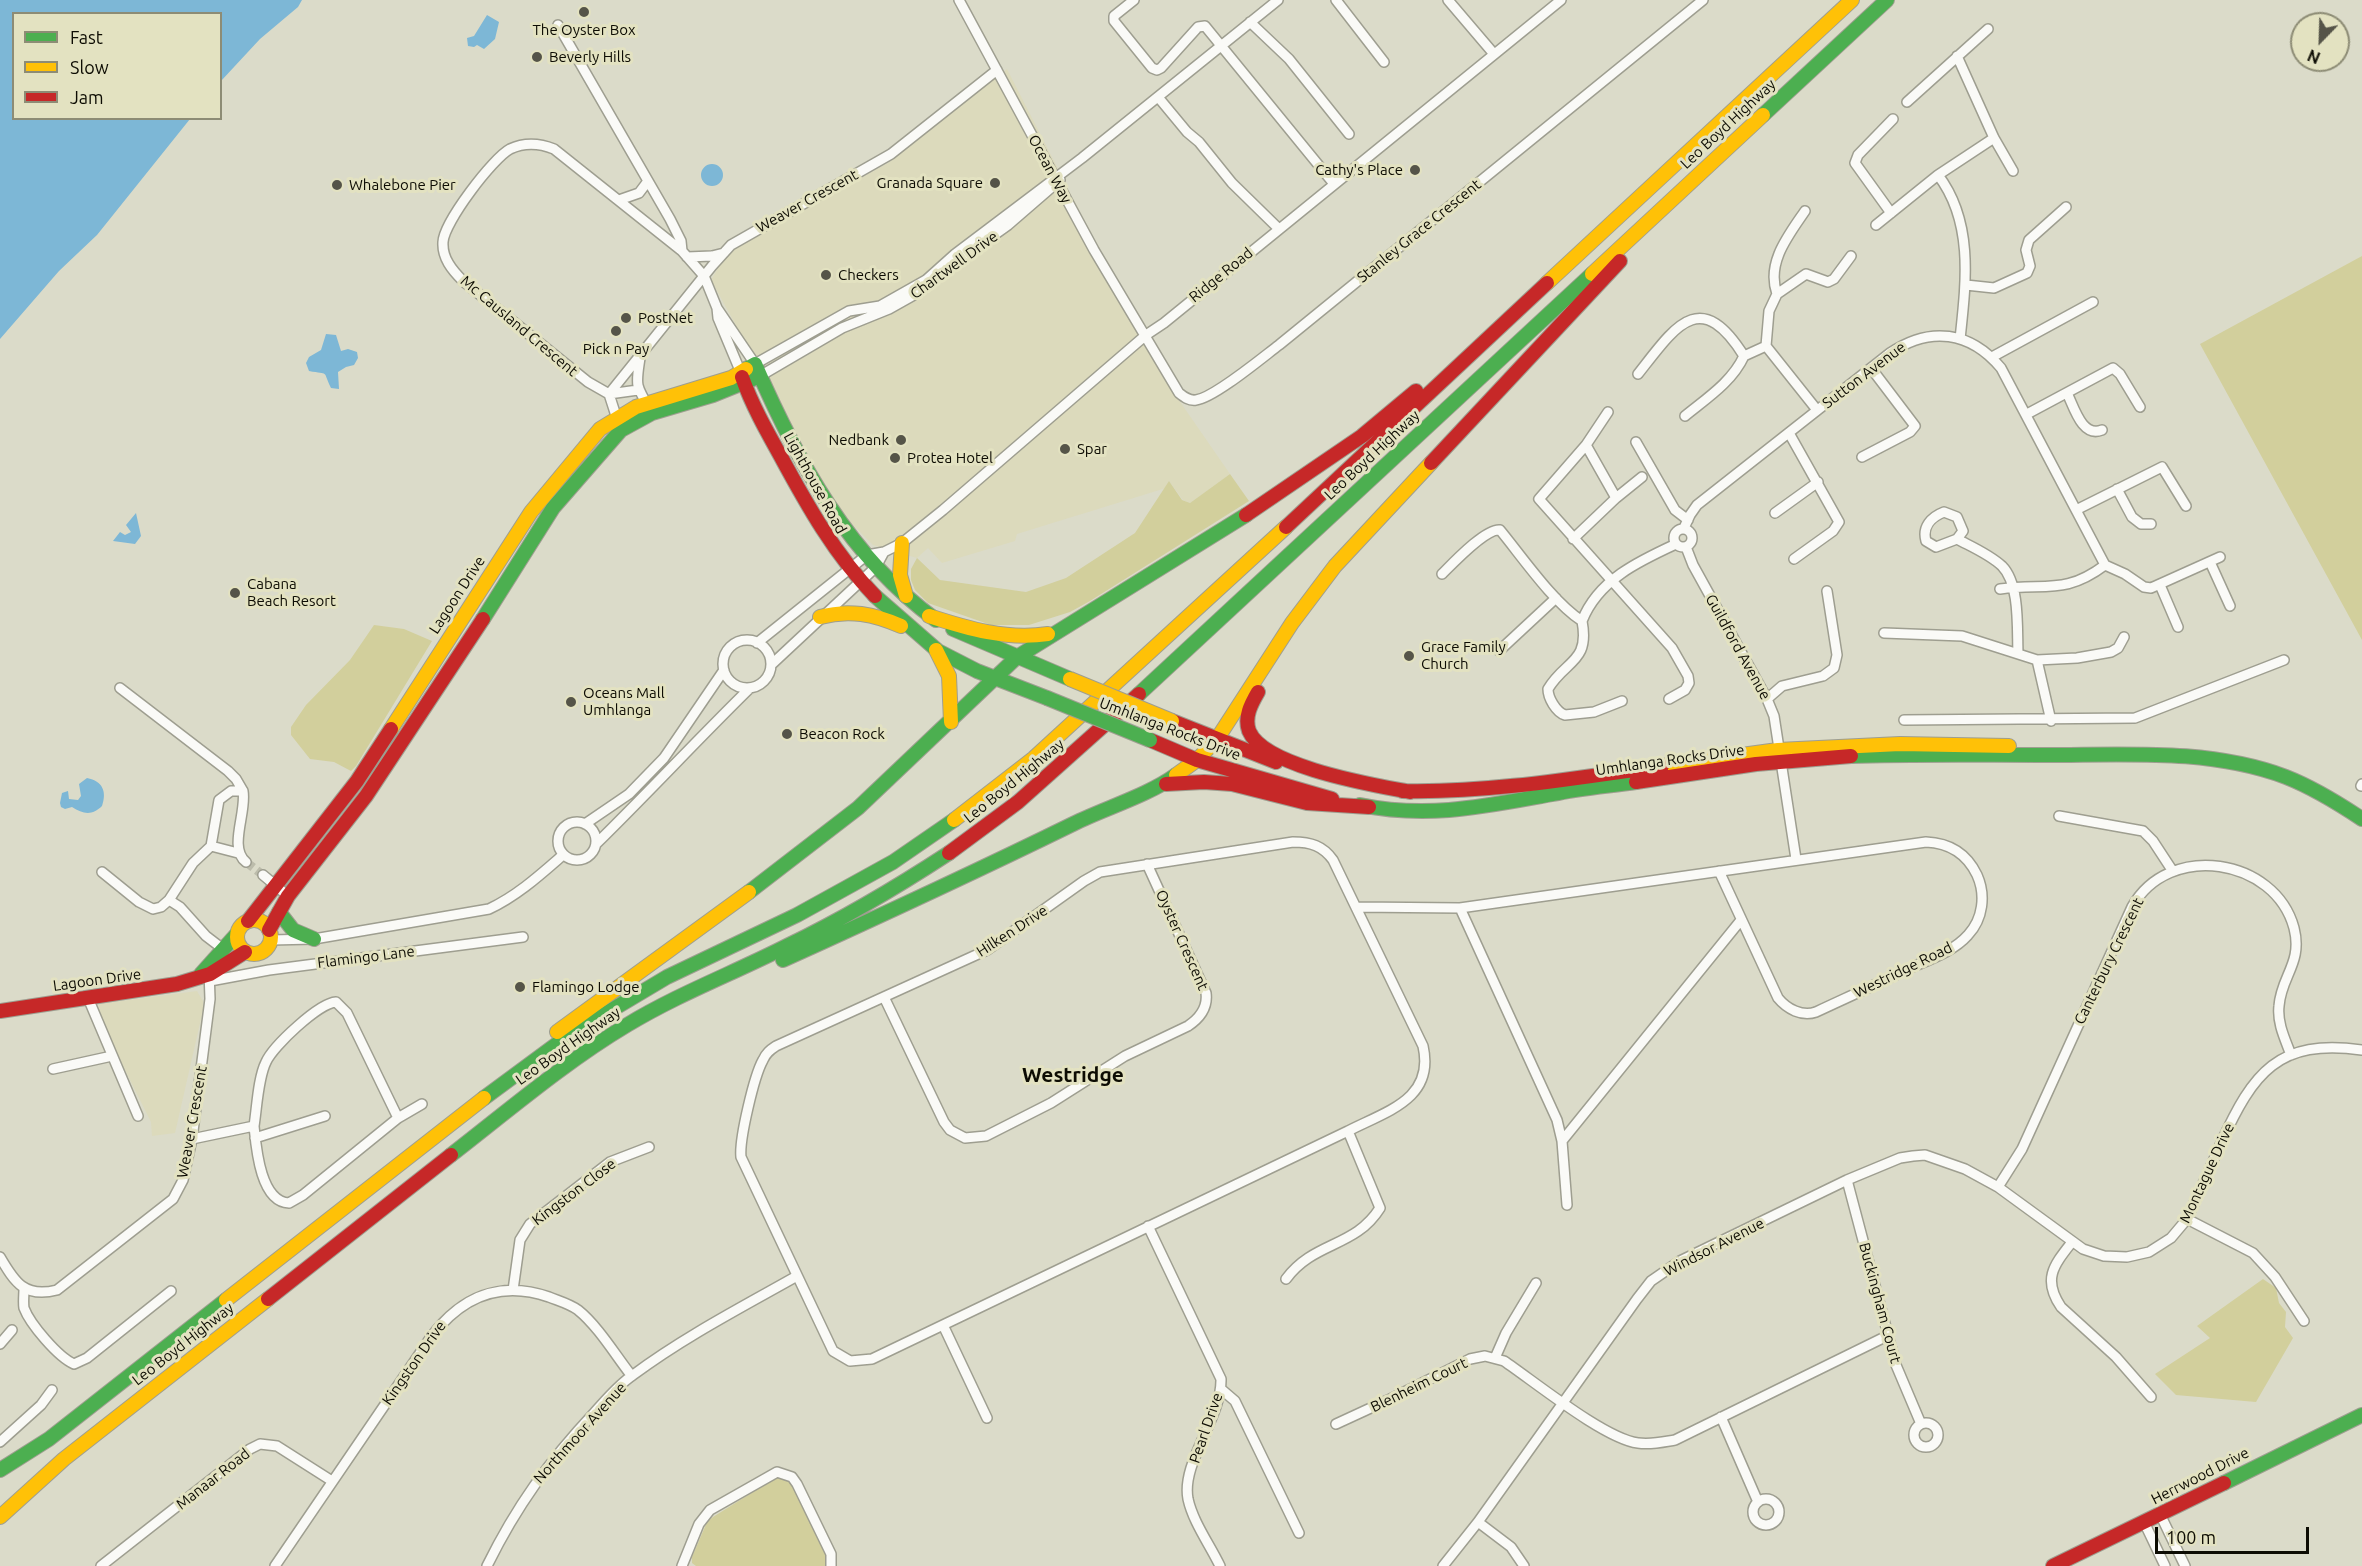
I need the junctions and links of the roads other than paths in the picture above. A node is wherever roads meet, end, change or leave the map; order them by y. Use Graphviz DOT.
graph roads {
  1 [pos="959,0"];
  2 [pos="1134,0"];
  3 [pos="1278,0"];
  4 [pos="1336,0"];
  5 [pos="1448,0"];
  6 [pos="1561,0"];
  7 [pos="1703,0"];
  8 [pos="1852,0"];
  9 [pos="1887,0"];
  10 [pos="1250,22"];
  11 [pos="558,26"];
  12 [pos="1988,29"];
  13 [pos="1222,45"];
  14 [pos="1494,54"];
  15 [pos="1957,56"];
  16 [pos="1384,62"];
  17 [pos="997,70"];
  18 [pos="1158,97"];
  19 [pos="1907,102"];
  20 [pos="1893,119"];
  21 [pos="1350,134"];
  22 [pos="1994,138"];
  23 [pos="1716,158"];
  24 [pos="2013,171"];
  25 [pos="1938,175"];
  26 [pos="1056,180"];
  27 [pos="648,181"];
  28 [pos="1334,184"];
  29 [pos="619,200"];
  30 [pos="2066,207"];
  31 [pos="1805,211"];
  32 [pos="1891,213"];
  33 [pos="1612,222"];
  34 [pos="1876,225"];
  35 [pos="1279,228"];
  36 [pos="724,253"];
  37 [pos="685,254"];
  38 [pos="1851,256"];
  39 [pos="704,276"];
  40 [pos="1966,285"];
  41 [pos="1778,294"];
  42 [pos="2093,302"];
  43 [pos="717,308"];
  44 [pos="1146,335"];
  45 [pos="1960,339"];
  46 [pos="1766,346"];
  47 [pos="1744,356"];
  48 [pos="1992,357"];
  49 [pos="640,358"];
  50 [pos="1871,368"];
  51 [pos="757,370"];
  52 [pos="1638,374"];
  53 [pos="742,379"];
  54 [pos="638,390"];
  55 [pos="2067,393"];
  56 [pos="609,394"];
  57 [pos="713,395"];
  58 [pos="2140,407"];
  59 [pos="649,408"];
  60 [pos="1817,410"];
  61 [pos="1608,412"];
  62 [pos="759,414"];
  63 [pos="2026,414"];
  64 [pos="1685,416"];
  65 [pos="618,424"];
  66 [pos="2102,430"];
  67 [pos="1789,433"];
  68 [pos="1636,442"];
  69 [pos="1586,445"];
  70 [pos="1862,457"];
  71 [pos="566,468"];
  72 [pos="1642,477"];
  73 [pos="578,478"];
  74 [pos="1818,482"];
  75 [pos="2117,489"];
  76 [pos="1616,498"];
  77 [pos="2186,506"];
  78 [pos="2076,510"];
  79 [pos="1775,513"];
  80 [pos="1686,524"];
  81 [pos="2151,524"];
  82 [pos="1573,539"];
  83 [pos="1957,539"];
  84 [pos="902,543"];
  85 [pos="510,544"];
  86 [pos="1676,544"];
  87 [pos="1686,547"];
  88 [pos="524,552"];
  89 [pos="884,552"];
  90 [pos="867,555"];
  91 [pos="2220,557"];
  92 [pos="1794,559"];
  93 [pos="2210,562"];
  94 [pos="1335,566"];
  95 [pos="2105,566"];
  96 [pos="876,567"];
  97 [pos="850,570"];
  98 [pos="1442,574"];
  99 [pos="860,581"];
  100 [pos="1612,581"];
  101 [pos="2160,585"];
  102 [pos="2014,587"];
  103 [pos="2000,589"];
  104 [pos="1827,591"];
  105 [pos="1556,598"];
  106 [pos="474,599"];
  107 [pos="909,601"];
  108 [pos="2230,606"];
  109 [pos="489,610"];
  110 [pos="929,616"];
  111 [pos="820,617"];
  112 [pos="1582,621"];
  113 [pos="2178,627"];
  114 [pos="1056,632"];
  115 [pos="916,633"];
  116 [pos="1884,633"];
  117 [pos="2124,637"];
  118 [pos="757,643"];
  119 [pos="936,650"];
  120 [pos="1499,651"];
  121 [pos="2019,653"];
  122 [pos="1017,657"];
  123 [pos="2037,660"];
  124 [pos="2284,660"];
  125 [pos="771,665"];
  126 [pos="724,670"];
  127 [pos="993,678"];
  128 [pos="120,688"];
  129 [pos="750,688"];
  130 [pos="1669,699"];
  131 [pos="1767,699"];
  132 [pos="1622,701"];
  133 [pos="1904,720"];
  134 [pos="2051,721"];
  135 [pos="951,722"];
  136 [pos="1217,739"];
  137 [pos="1779,756"];
  138 [pos="1197,760"];
  139 [pos="1164,784"];
  140 [pos="243,791"];
  141 [pos="1410,792"];
  142 [pos="1369,807"];
  143 [pos="2362,808"];
  144 [pos="2060,816"];
  145 [pos="2362,819"];
  146 [pos="585,824"];
  147 [pos="596,844"];
  148 [pos="212,846"];
  149 [pos="238,853"];
  150 [pos="563,855"];
  151 [pos="297,857"];
  152 [pos="1796,859"];
  153 [pos="246,862"];
  154 [pos="1147,864"];
  155 [pos="309,867"];
  156 [pos="2172,870"];
  157 [pos="1719,871"];
  158 [pos="102,872"];
  159 [pos="263,875"];
  160 [pos="275,885"];
  161 [pos="288,896"];
  162 [pos="170,900"];
  163 [pos="1356,907"];
  164 [pos="1460,908"];
  165 [pos="279,912"];
  166 [pos="1741,920"];
  167 [pos="249,921"];
  168 [pos="236,935"];
  169 [pos="270,935"];
  170 [pos="523,937"];
  171 [pos="314,939"];
  172 [pos="223,949"];
  173 [pos="244,952"];
  174 [pos="206,975"];
  175 [pos="884,997"];
  176 [pos="88,998"];
  177 [pos="0,1011"];
  178 [pos="2362,1050"];
  179 [pos="2291,1055"];
  180 [pos="111,1056"];
  181 [pos="53,1069"];
  182 [pos="518,1101"];
  183 [pos="422,1104"];
  184 [pos="138,1116"];
  185 [pos="325,1116"];
  186 [pos="398,1118"];
  187 [pos="254,1126"];
  188 [pos="1348,1131"];
  189 [pos="255,1138"];
  190 [pos="192,1139"];
  191 [pos="1562,1141"];
  192 [pos="649,1147"];
  193 [pos="379,1179"];
  194 [pos="1847,1180"];
  195 [pos="1998,1187"];
  196 [pos="1568,1205"];
  197 [pos="2187,1219"];
  198 [pos="1148,1226"];
  199 [pos="2072,1242"];
  200 [pos="0,1257"];
  201 [pos="797,1276"];
  202 [pos="1286,1279"];
  203 [pos="1536,1283"];
  204 [pos="24,1289"];
  205 [pos="513,1290"];
  206 [pos="171,1291"];
  207 [pos="2304,1321"];
  208 [pos="943,1325"];
  209 [pos="12,1330"];
  210 [pos="1889,1335"];
  211 [pos="0,1344"];
  212 [pos="1494,1358"];
  213 [pos="631,1376"];
  214 [pos="1221,1389"];
  215 [pos="52,1390"];
  216 [pos="2151,1396"];
  217 [pos="1563,1401"];
  218 [pos="2362,1415"];
  219 [pos="987,1418"];
  220 [pos="1721,1418"];
  221 [pos="1336,1424"];
  222 [pos="1921,1424"];
  223 [pos="0,1442"];
  224 [pos="0,1470"];
  225 [pos="332,1482"];
  226 [pos="1758,1502"];
  227 [pos="2160,1514"];
  228 [pos="0,1517"];
  229 [pos="1478,1522"];
  230 [pos="2144,1522"];
  231 [pos="1299,1533"];
  232 [pos="101,1566"];
  233 [pos="275,1566"];
  234 [pos="487,1566"];
  235 [pos="682,1566"];
  236 [pos="831,1566"];
  237 [pos="1220,1566"];
  238 [pos="1443,1566"];
  239 [pos="1524,1566"];
  240 [pos="2053,1566"];
  241 [pos="2165,1566"];
  242 [pos="2184,1566"];
  1 -- 17 [label="street, Ocean Way"];
  2 -- 13 [label="street"];
  3 -- 10 [label="street, Chartwell Drive"];
  4 -- 16 [label="street"];
  5 -- 14 [label="street"];
  6 -- 14 [label="street, Ridge Road"];
  7 -- 44 [label="street, Stanley Grace Crescent"];
  8 -- 33 [label="main road, Leo Boyd Highway"];
  9 -- 23 [label="main road, Leo Boyd Highway"];
  10 -- 13 [label="street, Chartwell Drive"];
  10 -- 21 [label="street"];
  11 -- 27 [label="street"];
  12 -- 15 [label="street"];
  13 -- 18 [label="street, Chartwell Drive"];
  13 -- 28 [label="street"];
  14 -- 28 [label="street, Ridge Road"];
  15 -- 19 [label="street"];
  15 -- 22 [label="street"];
  17 -- 26 [label="street, Ocean Way"];
  17 -- 36 [label="street, Weaver Crescent"];
  18 -- 26 [label="street, Chartwell Drive"];
  18 -- 35 [label="street"];
  20 -- 32 [label="street"];
  22 -- 24 [label="street"];
  22 -- 25 [label="street"];
  23 -- 94 [label="main road"];
  23 -- 182 [label="main road, Leo Boyd Highway"];
  25 -- 32 [label="street"];
  25 -- 40 [label="street"];
  26 -- 44 [label="street, Ocean Way"];
  26 -- 51 [label="street, Chartwell Drive"];
  27 -- 29 [label="street"];
  27 -- 37 [label="street"];
  28 -- 35 [label="street, Ridge Road"];
  29 -- 37 [label="street, Mc Causland Crescent"];
  29 -- 56 [label="street, Mc Causland Crescent"];
  30 -- 40 [label="street"];
  31 -- 41 [label="street"];
  32 -- 34 [label="street"];
  33 -- 114 [label="main road"];
  33 -- 193 [label="main road, Leo Boyd Highway"];
  35 -- 44 [label="street, Ridge Road"];
  36 -- 37 [label="street"];
  36 -- 39 [label="street, Weaver Crescent"];
  37 -- 39 [label="street, Mc Causland Crescent"];
  38 -- 41 [label="street"];
  39 -- 43 [label="street, Lighthouse Road"];
  39 -- 49 [label="street, Weaver Crescent"];
  40 -- 45 [label="street"];
  41 -- 46 [label="street"];
  42 -- 48 [label="street"];
  43 -- 51 [label="street, Lighthouse Road"];
  43 -- 53 [label="street, Lighthouse Road"];
  44 -- 84 [label="street, Ridge Road"];
  45 -- 48 [label="street, Sutton Avenue"];
  45 -- 50 [label="street, Sutton Avenue"];
  46 -- 47 [label="street"];
  46 -- 60 [label="street"];
  47 -- 52 [label="street"];
  47 -- 64 [label="street"];
  48 -- 63 [label="street, Sutton Avenue"];
  49 -- 54 [label="street"];
  49 -- 56 [label="street, Weaver Crescent"];
  50 -- 60 [label="street, Sutton Avenue"];
  50 -- 70 [label="street"];
  51 -- 53 [label="main road, Lagoon Drive"];
  51 -- 90 [label="main road, Lighthouse Road"];
  53 -- 57 [label="main road, Lagoon Drive"];
  53 -- 59 [label="main road, Lagoon Drive"];
  53 -- 62 [label="main road, Lighthouse Road"];
  54 -- 56 [label="street"];
  54 -- 59 [label="street"];
  55 -- 58 [label="street"];
  55 -- 63 [label="street"];
  55 -- 66 [label="street"];
  56 -- 65 [label="street"];
  57 -- 59 [label="main road, Lagoon Drive"];
  57 -- 62 [label="main road"];
  59 -- 65 [label="main road, Lagoon Drive"];
  60 -- 67 [label="street, Sutton Avenue"];
  61 -- 69 [label="street"];
  62 -- 97 [label="main road, Lighthouse Road"];
  63 -- 78 [label="street, Sutton Avenue"];
  65 -- 71 [label="main road, Lagoon Drive"];
  65 -- 73 [label="main road, Lagoon Drive"];
  67 -- 74 [label="street"];
  67 -- 80 [label="street, Sutton Avenue"];
  68 -- 80 [label="street"];
  69 -- 76 [label="street"];
  69 -- 82 [label="street"];
  71 -- 73 [label="main road"];
  71 -- 85 [label="main road, Lagoon Drive"];
  72 -- 76 [label="street"];
  73 -- 88 [label="main road, Lagoon Drive"];
  74 -- 79 [label="street"];
  74 -- 92 [label="street"];
  75 -- 77 [label="street"];
  75 -- 78 [label="street"];
  75 -- 81 [label="street"];
  76 -- 82 [label="street"];
  78 -- 95 [label="street, Sutton Avenue"];
  80 -- 86 [label="street, Sutton Avenue"];
  80 -- 87 [label="street, Guildford Avenue"];
  82 -- 100 [label="street"];
  83 -- 102 [label="street"];
  84 -- 89 [label="street, Ridge Road"];
  84 -- 107 [label="main road"];
  85 -- 88 [label="main road"];
  85 -- 106 [label="main road, Lagoon Drive"];
  86 -- 87 [label="street"];
  86 -- 100 [label="street"];
  87 -- 131 [label="street, Guildford Avenue"];
  88 -- 109 [label="main road, Lagoon Drive"];
  89 -- 90 [label="street, Ridge Road"];
  89 -- 96 [label="street"];
  90 -- 96 [label="main road, Lighthouse Road"];
  90 -- 97 [label="street"];
  91 -- 93 [label="street"];
  93 -- 101 [label="street"];
  93 -- 108 [label="street"];
  94 -- 136 [label="main road"];
  94 -- 141 [label="main road"];
  95 -- 101 [label="street"];
  95 -- 102 [label="street"];
  96 -- 99 [label="street"];
  96 -- 107 [label="main road, Lighthouse Road"];
  97 -- 99 [label="main road, Lighthouse Road"];
  97 -- 118 [label="street"];
  98 -- 105 [label="street"];
  99 -- 111 [label="street"];
  99 -- 115 [label="main road, Lighthouse Road"];
  100 -- 112 [label="street"];
  100 -- 130 [label="street"];
  101 -- 113 [label="street"];
  102 -- 103 [label="street"];
  102 -- 121 [label="street"];
  104 -- 131 [label="street"];
  105 -- 112 [label="street"];
  105 -- 120 [label="street"];
  106 -- 109 [label="main road"];
  106 -- 151 [label="main road, Lagoon Drive"];
  107 -- 110 [label="main road, Lighthouse Road"];
  109 -- 155 [label="main road, Lagoon Drive"];
  110 -- 114 [label="main road"];
  110 -- 122 [label="main road, Lighthouse Road"];
  111 -- 115 [label="main road"];
  111 -- 125 [label="street"];
  112 -- 132 [label="street"];
  114 -- 122 [label="main road"];
  115 -- 119 [label="main road, Lighthouse Road"];
  116 -- 121 [label="street"];
  117 -- 123 [label="street"];
  118 -- 125 [label="street"];
  118 -- 126 [label="street"];
  119 -- 127 [label="main road, Lighthouse Road"];
  119 -- 135 [label="main road"];
  121 -- 123 [label="street"];
  122 -- 127 [label="main road"];
  122 -- 136 [label="main road, Umhlanga Rocks Drive, bridge"];
  123 -- 134 [label="street"];
  124 -- 134 [label="street"];
  125 -- 129 [label="street"];
  126 -- 129 [label="street"];
  126 -- 146 [label="street"];
  127 -- 135 [label="main road"];
  127 -- 138 [label="main road, Umhlanga Rocks Drive, bridge"];
  128 -- 140 [label="street"];
  129 -- 147 [label="street"];
  131 -- 137 [label="street, Guildford Avenue"];
  133 -- 134 [label="street"];
  135 -- 193 [label="main road"];
  136 -- 138 [label="main road"];
  136 -- 141 [label="main road, Umhlanga Rocks Drive"];
  137 -- 141 [label="main road, Umhlanga Rocks Drive"];
  137 -- 142 [label="main road, Umhlanga Rocks Drive"];
  137 -- 143 [label="main road, Umhlanga Rocks Drive"];
  137 -- 145 [label="main road, Umhlanga Rocks Drive"];
  137 -- 152 [label="street"];
  138 -- 139 [label="main road"];
  138 -- 142 [label="main road, Umhlanga Rocks Drive"];
  139 -- 142 [label="main road"];
  139 -- 182 [label="main road"];
  140 -- 148 [label="street"];
  140 -- 149 [label="street"];
  144 -- 156 [label="street"];
  146 -- 147 [label="street"];
  146 -- 150 [label="street"];
  147 -- 150 [label="street"];
  148 -- 149 [label="street"];
  148 -- 162 [label="street"];
  149 -- 153 [label="street"];
  150 -- 171 [label="street"];
  151 -- 155 [label="main road"];
  151 -- 160 [label="main road, Lagoon Drive"];
  152 -- 157 [label="street, Westridge Road"];
  152 -- 166 [label="street, Westridge Road"];
  154 -- 163 [label="street, Hilken Drive"];
  154 -- 175 [label="street, Hilken Drive"];
  154 -- 175 [label="street, Oyster Crescent"];
  155 -- 161 [label="main road, Lagoon Drive"];
  156 -- 179 [label="street, Canterbury Crescent"];
  156 -- 195 [label="street, Canterbury Crescent"];
  157 -- 164 [label="street, Westridge Road"];
  157 -- 166 [label="street, Westridge Road"];
  158 -- 162 [label="street"];
  159 -- 160 [label="street"];
  160 -- 161 [label="street"];
  160 -- 167 [label="main road, Lagoon Drive"];
  161 -- 165 [label="main road, Lagoon Drive"];
  162 -- 172 [label="street"];
  163 -- 164 [label="street, Westridge Road"];
  163 -- 188 [label="street, Hilken Drive"];
  164 -- 191 [label="street"];
  165 -- 169 [label="main road, Lagoon Drive"];
  165 -- 171 [label="main road"];
  166 -- 191 [label="street"];
  167 -- 168 [label="main road"];
  167 -- 169 [label="main road"];
  168 -- 172 [label="main road"];
  168 -- 173 [label="main road"];
  169 -- 171 [label="street"];
  169 -- 173 [label="main road"];
  170 -- 174 [label="street, Flamingo Lane"];
  172 -- 174 [label="main road"];
  173 -- 174 [label="main road, Lagoon Drive"];
  174 -- 176 [label="main road, Lagoon Drive"];
  174 -- 190 [label="street, Weaver Crescent"];
  175 -- 201 [label="street, Hilken Drive"];
  176 -- 177 [label="main road, Lagoon Drive"];
  176 -- 180 [label="street"];
  178 -- 179 [label="street, Montague Drive"];
  179 -- 197 [label="street, Montague Drive"];
  180 -- 181 [label="street"];
  180 -- 184 [label="street"];
  182 -- 228 [label="main road, Leo Boyd Highway"];
  183 -- 186 [label="street"];
  185 -- 189 [label="street"];
  186 -- 187 [label="street"];
  186 -- 189 [label="street"];
  187 -- 189 [label="street"];
  187 -- 190 [label="street"];
  188 -- 198 [label="street, Hilken Drive"];
  188 -- 202 [label="street"];
  190 -- 204 [label="street, Weaver Crescent"];
  191 -- 196 [label="street"];
  192 -- 205 [label="street, Kingston Close"];
  193 -- 224 [label="main road, Leo Boyd Highway"];
  194 -- 195 [label="street, Montague Drive"];
  194 -- 210 [label="street, Buckingham Court"];
  194 -- 217 [label="street, Windsor Avenue"];
  195 -- 199 [label="street, Montague Drive"];
  197 -- 199 [label="street, Montague Drive"];
  197 -- 207 [label="street"];
  198 -- 208 [label="street, Hilken Drive"];
  198 -- 214 [label="street, Pearl Drive"];
  199 -- 216 [label="street"];
  200 -- 204 [label="street"];
  201 -- 208 [label="street, Hilken Drive"];
  201 -- 213 [label="street, Northmoor Avenue"];
  203 -- 212 [label="street"];
  204 -- 206 [label="street"];
  205 -- 213 [label="street, Kingston Drive"];
  205 -- 225 [label="street, Kingston Drive"];
  208 -- 219 [label="street"];
  209 -- 211 [label="street"];
  210 -- 220 [label="street"];
  210 -- 222 [label="street, Buckingham Court"];
  212 -- 217 [label="street"];
  212 -- 221 [label="street, Blenheim Court"];
  213 -- 234 [label="street, Northmoor Avenue"];
  214 -- 231 [label="street"];
  214 -- 237 [label="street, Pearl Drive"];
  215 -- 223 [label="street"];
  217 -- 220 [label="street"];
  217 -- 229 [label="street, Windsor Avenue"];
  218 -- 227 [label="main road, Herrwood Drive"];
  220 -- 226 [label="street"];
  225 -- 232 [label="street, Manaar Road"];
  225 -- 233 [label="street, Kingston Drive"];
  227 -- 230 [label="main road, Herrwood Drive"];
  227 -- 242 [label="street"];
  229 -- 238 [label="street, Windsor Avenue"];
  229 -- 239 [label="street"];
  230 -- 240 [label="main road, Herrwood Drive"];
  230 -- 241 [label="street"];
  235 -- 236 [label="street"];
}
